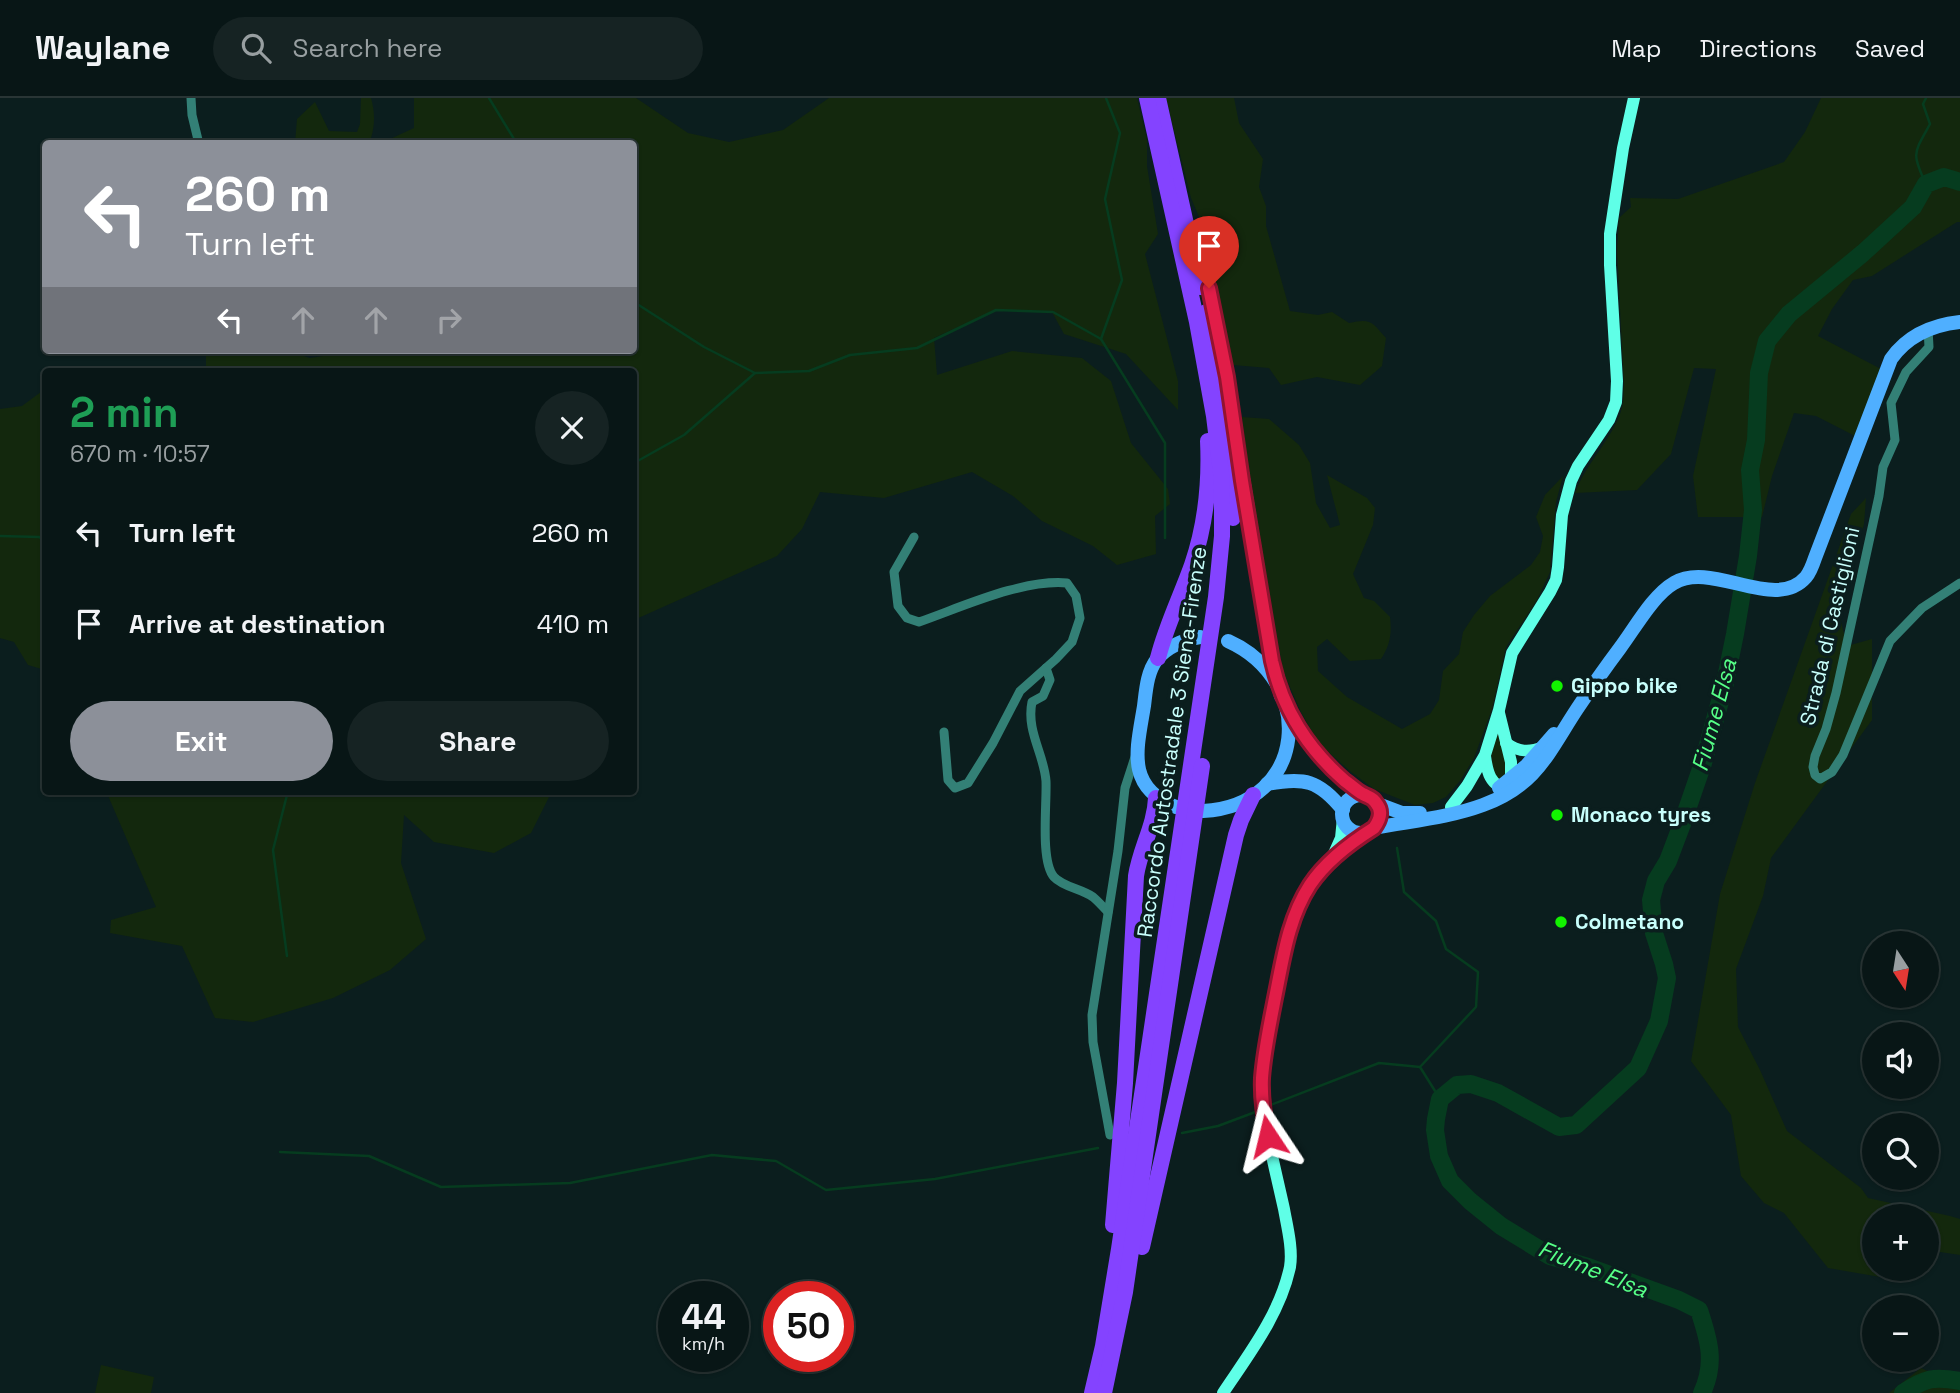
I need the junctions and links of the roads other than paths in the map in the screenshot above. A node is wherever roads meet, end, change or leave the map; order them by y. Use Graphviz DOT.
graph roads {
  1 [pos="191,98"];
  2 [pos="1147,98"];
  3 [pos="1158,98"];
  4 [pos="1634,98"];
  5 [pos="198,140"];
  6 [pos="1158,153"];
  7 [pos="1182,203"];
  8 [pos="1960,322"];
  9 [pos="1928,329"];
  10 [pos="914,537"];
  11 [pos="1960,583"];
  12 [pos="1200,637"];
  13 [pos="1228,641"];
  14 [pos="1158,658"];
  15 [pos="1046,668"];
  16 [pos="1284,701"];
  17 [pos="1499,710"];
  18 [pos="944,732"];
  19 [pos="1506,743"];
  20 [pos="1138,749"];
  21 [pos="1544,754"];
  22 [pos="1485,755"];
  23 [pos="1267,784"];
  24 [pos="1508,784"];
  25 [pos="1144,791"];
  26 [pos="1253,795"];
  27 [pos="1364,795"];
  28 [pos="1124,798"];
  29 [pos="1378,804"];
  30 [pos="1176,807"];
  31 [pos="1452,810"];
  32 [pos="1203,811"];
  33 [pos="1343,814"];
  34 [pos="1370,830"];
  35 [pos="1332,859"];
  36 [pos="1108,912"];
  37 [pos="1110,1135"];
  38 [pos="1086,1393"];
  39 [pos="1092,1393"];
  40 [pos="1104,1393"];
  41 [pos="1111,1393"];
  42 [pos="1223,1393"];
  1 -- 5 [label="street"];
  2 -- 6 [label="highway, Raccordo Autostradale 3 Siena-Firenze"];
  3 -- 7 [label="highway, Raccordo Autostradale 3 Siena-Firenze"];
  4 -- 17 [label="street"];
  6 -- 14 [label="highway"];
  6 -- 39 [label="highway, Raccordo Autostradale 3 Siena-Firenze"];
  7 -- 16 [label="highway"];
  7 -- 40 [label="highway, Raccordo Autostradale 3 Siena-Firenze"];
  8 -- 9 [label="main road"];
  9 -- 11 [label="street, Strada di Castiglioni"];
  9 -- 21 [label="main road"];
  10 -- 15 [label="street"];
  12 -- 14 [label="main road"];
  13 -- 16 [label="main road"];
  14 -- 20 [label="main road"];
  15 -- 18 [label="street"];
  15 -- 36 [label="street"];
  16 -- 23 [label="main road"];
  16 -- 27 [label="main road"];
  17 -- 19 [label="street"];
  17 -- 22 [label="street"];
  19 -- 21 [label="street"];
  19 -- 24 [label="street"];
  20 -- 25 [label="main road"];
  20 -- 28 [label="street"];
  21 -- 24 [label="main road"];
  21 -- 31 [label="main road"];
  22 -- 24 [label="street"];
  22 -- 31 [label="street"];
  23 -- 26 [label="main road"];
  23 -- 33 [label="main road"];
  24 -- 31 [label="main road"];
  25 -- 28 [label="street"];
  25 -- 30 [label="main road"];
  25 -- 38 [label="highway"];
  26 -- 32 [label="main road"];
  26 -- 41 [label="highway"];
  27 -- 29 [label="main road"];
  27 -- 33 [label="main road"];
  28 -- 36 [label="street"];
  29 -- 31 [label="main road"];
  29 -- 34 [label="main road"];
  31 -- 34 [label="main road"];
  33 -- 34 [label="main road"];
  33 -- 35 [label="street"];
  34 -- 35 [label="street"];
  35 -- 42 [label="street"];
  36 -- 37 [label="street"];
}
